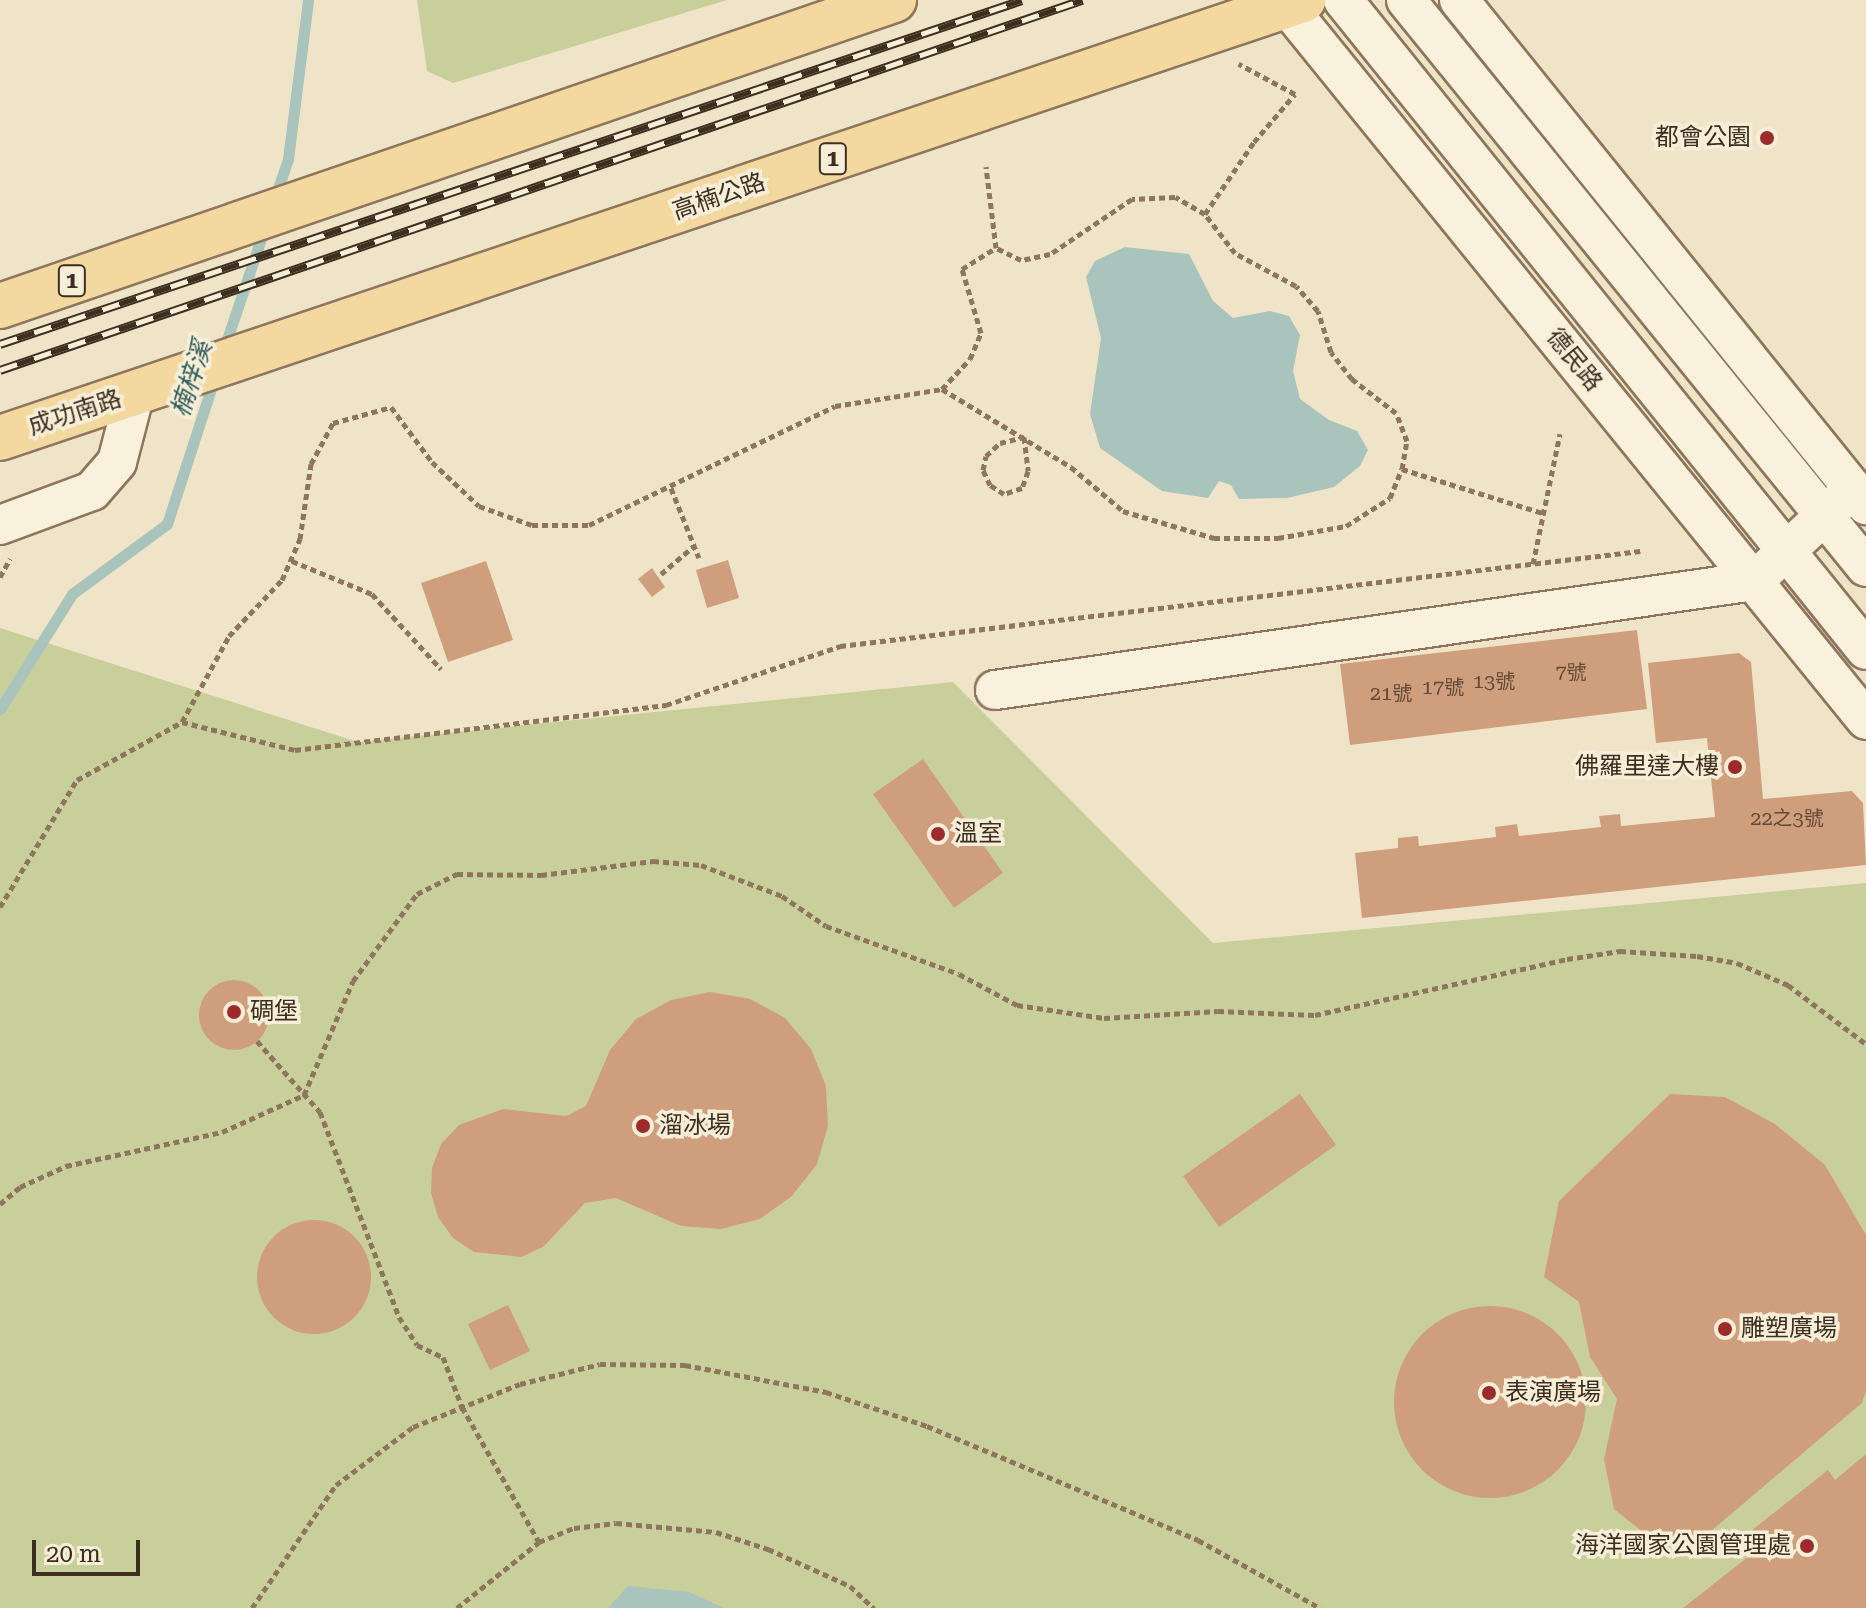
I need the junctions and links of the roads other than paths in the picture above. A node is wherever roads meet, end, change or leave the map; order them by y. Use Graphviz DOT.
graph roads {
  1 [pos="894,0"];
  2 [pos="1343,0"];
  3 [pos="1406,0"];
  4 [pos="1459,0"];
  5 [pos="1291,2"];
  6 [pos="0,306"];
  7 [pos="135,393"];
  8 [pos="0,438"];
  9 [pos="1860,497"];
  10 [pos="1824,515"];
  11 [pos="0,525"];
  12 [pos="1786,550"];
  13 [pos="1866,567"];
  14 [pos="1754,581"];
  15 [pos="1866,650"];
  16 [pos="995,690"];
  17 [pos="1866,720"];
  1 -- 6 [label="main road, 1"];
  2 -- 12 [label="street, 德民路"];
  3 -- 10 [label="street"];
  4 -- 9 [label="street"];
  5 -- 7 [label="main road, 高楠公路 / 1"];
  5 -- 14 [label="street, 德民路"];
  7 -- 8 [label="main road, 成功南路 / 1"];
  7 -- 11 [label="street, 成功南路"];
  9 -- 10 [label="street"];
  10 -- 12 [label="street"];
  10 -- 13 [label="street"];
  12 -- 14 [label="street"];
  12 -- 15 [label="street, 德民路"];
  14 -- 16 [label="street"];
  14 -- 17 [label="street, 德民路"];
}
